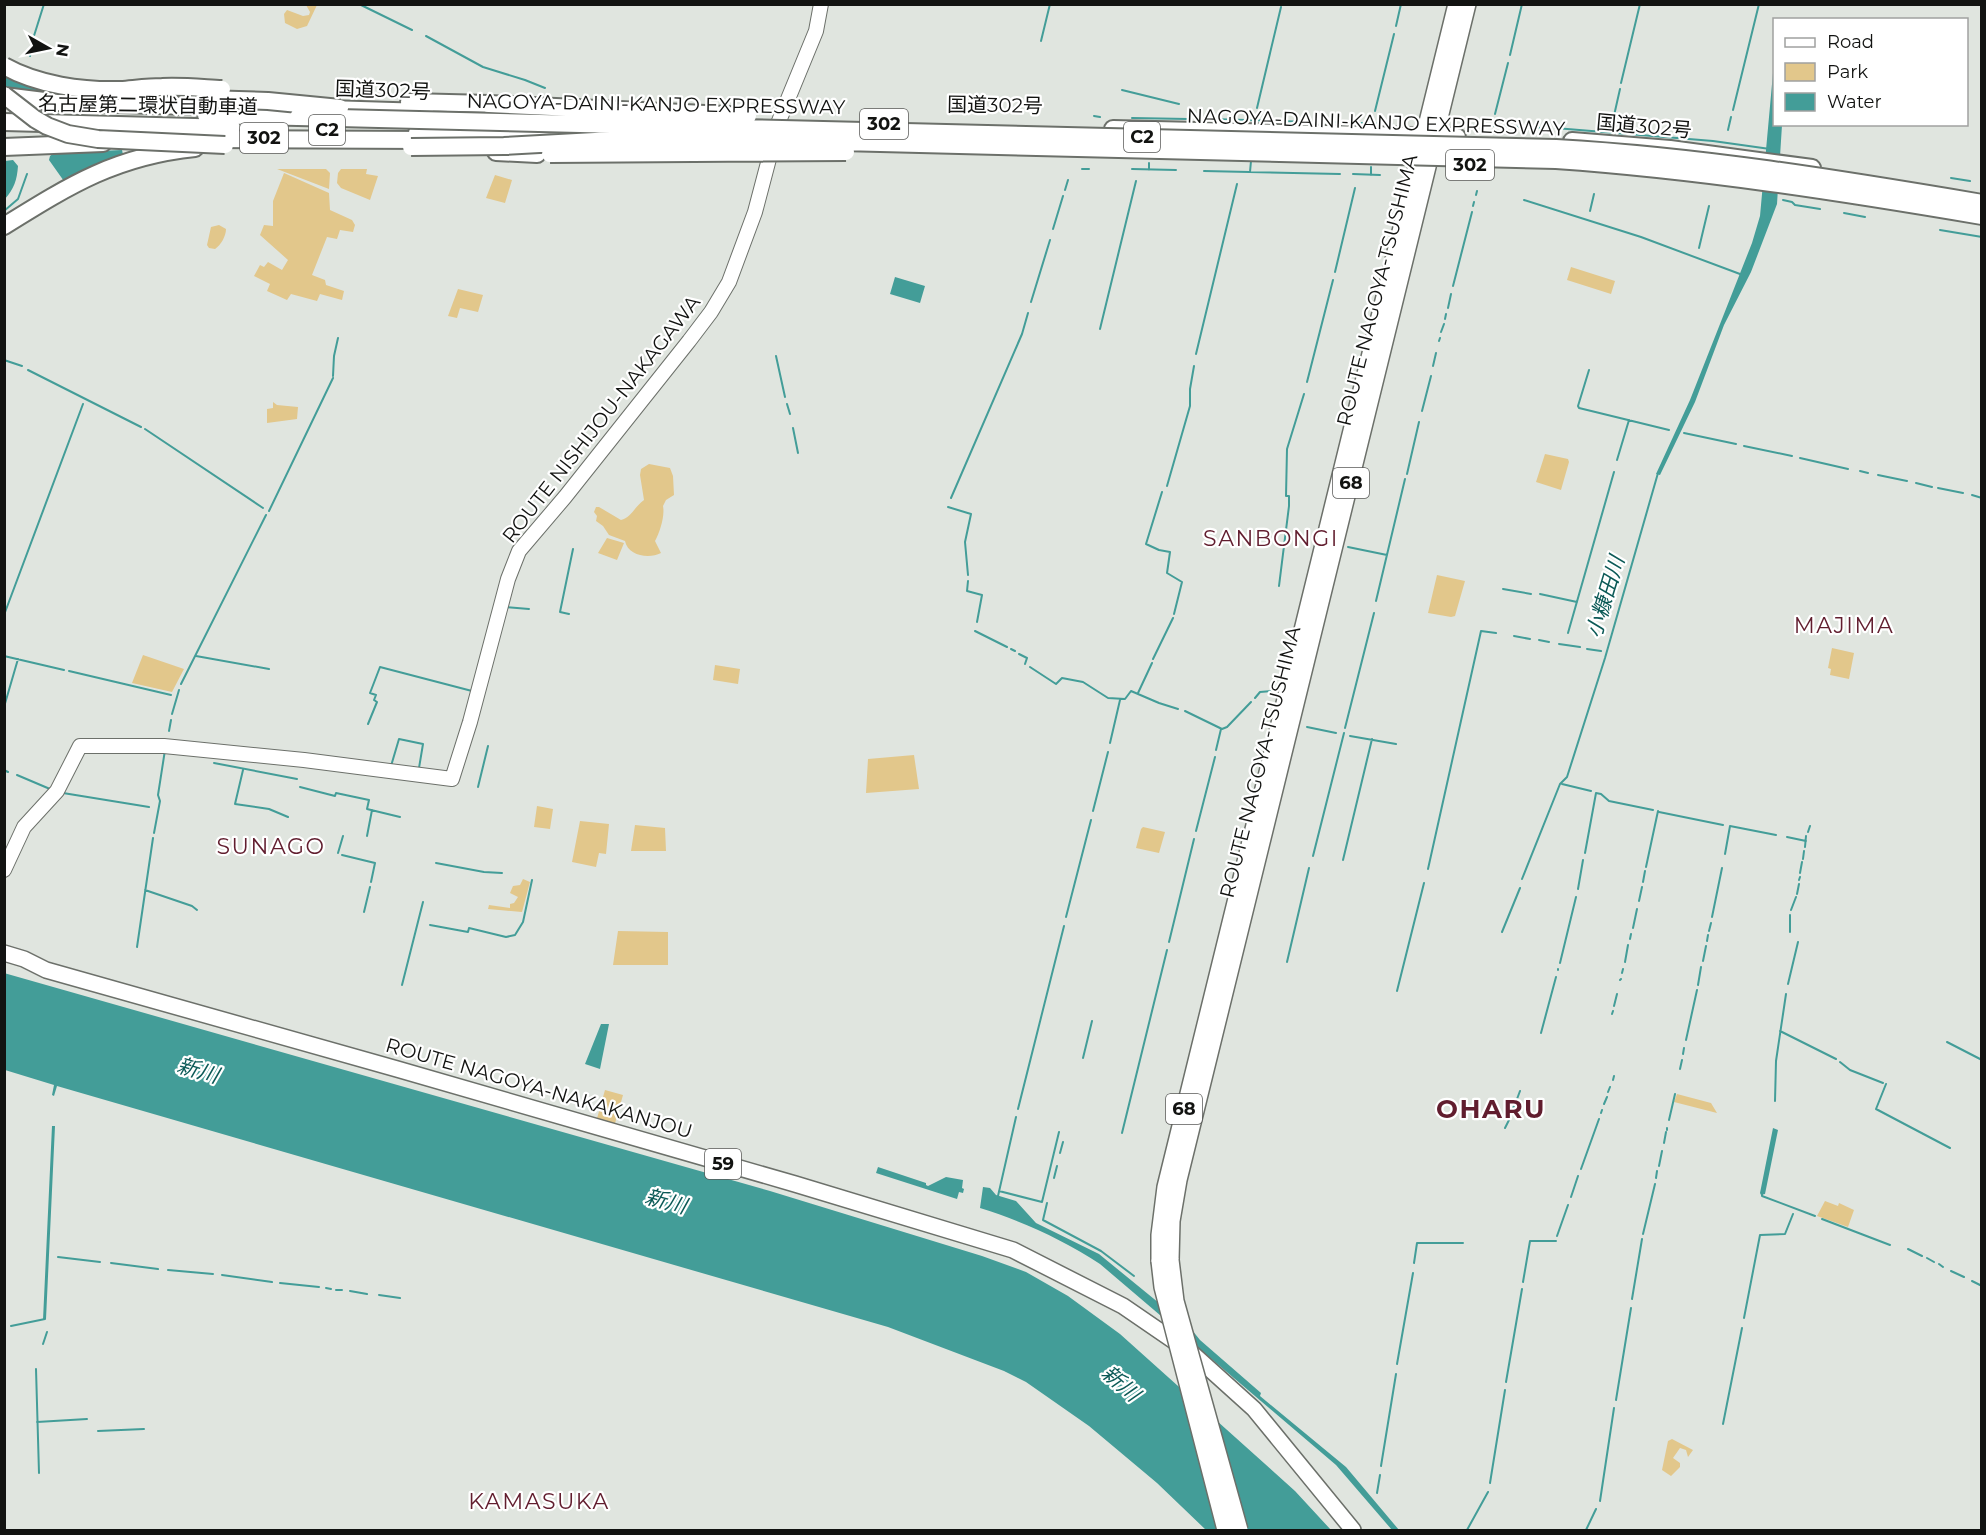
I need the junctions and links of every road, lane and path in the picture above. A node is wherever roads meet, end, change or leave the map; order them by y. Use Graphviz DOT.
graph roads {
  1 [pos="821,4"];
  2 [pos="1456,4"];
  3 [pos="1468,4"];
  4 [pos="4,66"];
  5 [pos="4,94"];
  6 [pos="330,106"];
  7 [pos="243,107"];
  8 [pos="4,110"];
  9 [pos="779,121"];
  10 [pos="4,122"];
  11 [pos="564,123"];
  12 [pos="1030,134"];
  13 [pos="1429,136"];
  14 [pos="650,138"];
  15 [pos="415,140"];
  16 [pos="225,145"];
  17 [pos="984,145"];
  18 [pos="4,147"];
  19 [pos="772,147"];
  20 [pos="1423,164"];
  21 [pos="1982,195"];
  22 [pos="1982,203"];
  23 [pos="1982,216"];
  24 [pos="1982,223"];
  25 [pos="4,226"];
  26 [pos="4,870"];
  27 [pos="4,953"];
  28 [pos="1165,1260"];
  29 [pos="1225,1530"];
  30 [pos="1240,1530"];
  31 [pos="1353,1530"];
  1 -- 9 [label="main road, ROUTE NISHIJOU-NAKAGAWA"];
  2 -- 13 [label="main road, ROUTE NAGOYA-TSUSHIMA / 68"];
  3 -- 13 [label="main road, ROUTE NAGOYA-TSUSHIMA / 68"];
  4 -- 6 [label="highway, bridge"];
  5 -- 6 [label="highway, bridge"];
  5 -- 7 [label="highway, 国道302号 / 302"];
  5 -- 16 [label="highway, bridge"];
  6 -- 11 [label="highway, bridge"];
  7 -- 9 [label="highway, 国道302号 / 302"];
  7 -- 12 [label="highway, bridge"];
  8 -- 11 [label="highway, NAGOYA-DAINI-KANJO EXPRESSWAY / C2, bridge"];
  9 -- 13 [label="highway, 国道302号 / 302"];
  9 -- 19 [label="main road, ROUTE NISHIJOU-NAKAGAWA"];
  10 -- 14 [label="highway, 名古屋第二環状自動車道 / C2, bridge"];
  11 -- 12 [label="highway, NAGOYA-DAINI-KANJO EXPRESSWAY / C2, bridge"];
  12 -- 22 [label="highway, NAGOYA-DAINI-KANJO EXPRESSWAY / C2, bridge"];
  13 -- 20 [label="main road, ROUTE NAGOYA-TSUSHIMA / 68"];
  13 -- 21 [label="highway, 国道302号 / 302"];
  14 -- 16 [label="highway, C2, bridge"];
  14 -- 17 [label="highway, NAGOYA-DAINI-KANJO EXPRESSWAY / C2, bridge"];
  15 -- 17 [label="highway, bridge"];
  15 -- 18 [label="highway, 302"];
  15 -- 19 [label="highway, 302"];
  16 -- 25 [label="highway, bridge"];
  17 -- 23 [label="highway, NAGOYA-DAINI-KANJO EXPRESSWAY / C2, bridge"];
  19 -- 20 [label="highway, 302"];
  19 -- 26 [label="main road, ROUTE NISHIJOU-NAKAGAWA"];
  20 -- 24 [label="highway, 302"];
  20 -- 28 [label="main road, ROUTE NAGOYA-TSUSHIMA / 68"];
  27 -- 31 [label="main road, ROUTE NAGOYA-NAKAKANJOU / 59"];
  28 -- 29 [label="main road, ROUTE NAGOYA-TSUSHIMA / 68, bridge"];
  28 -- 30 [label="main road, ROUTE NAGOYA-TSUSHIMA / 68, bridge"];
}
